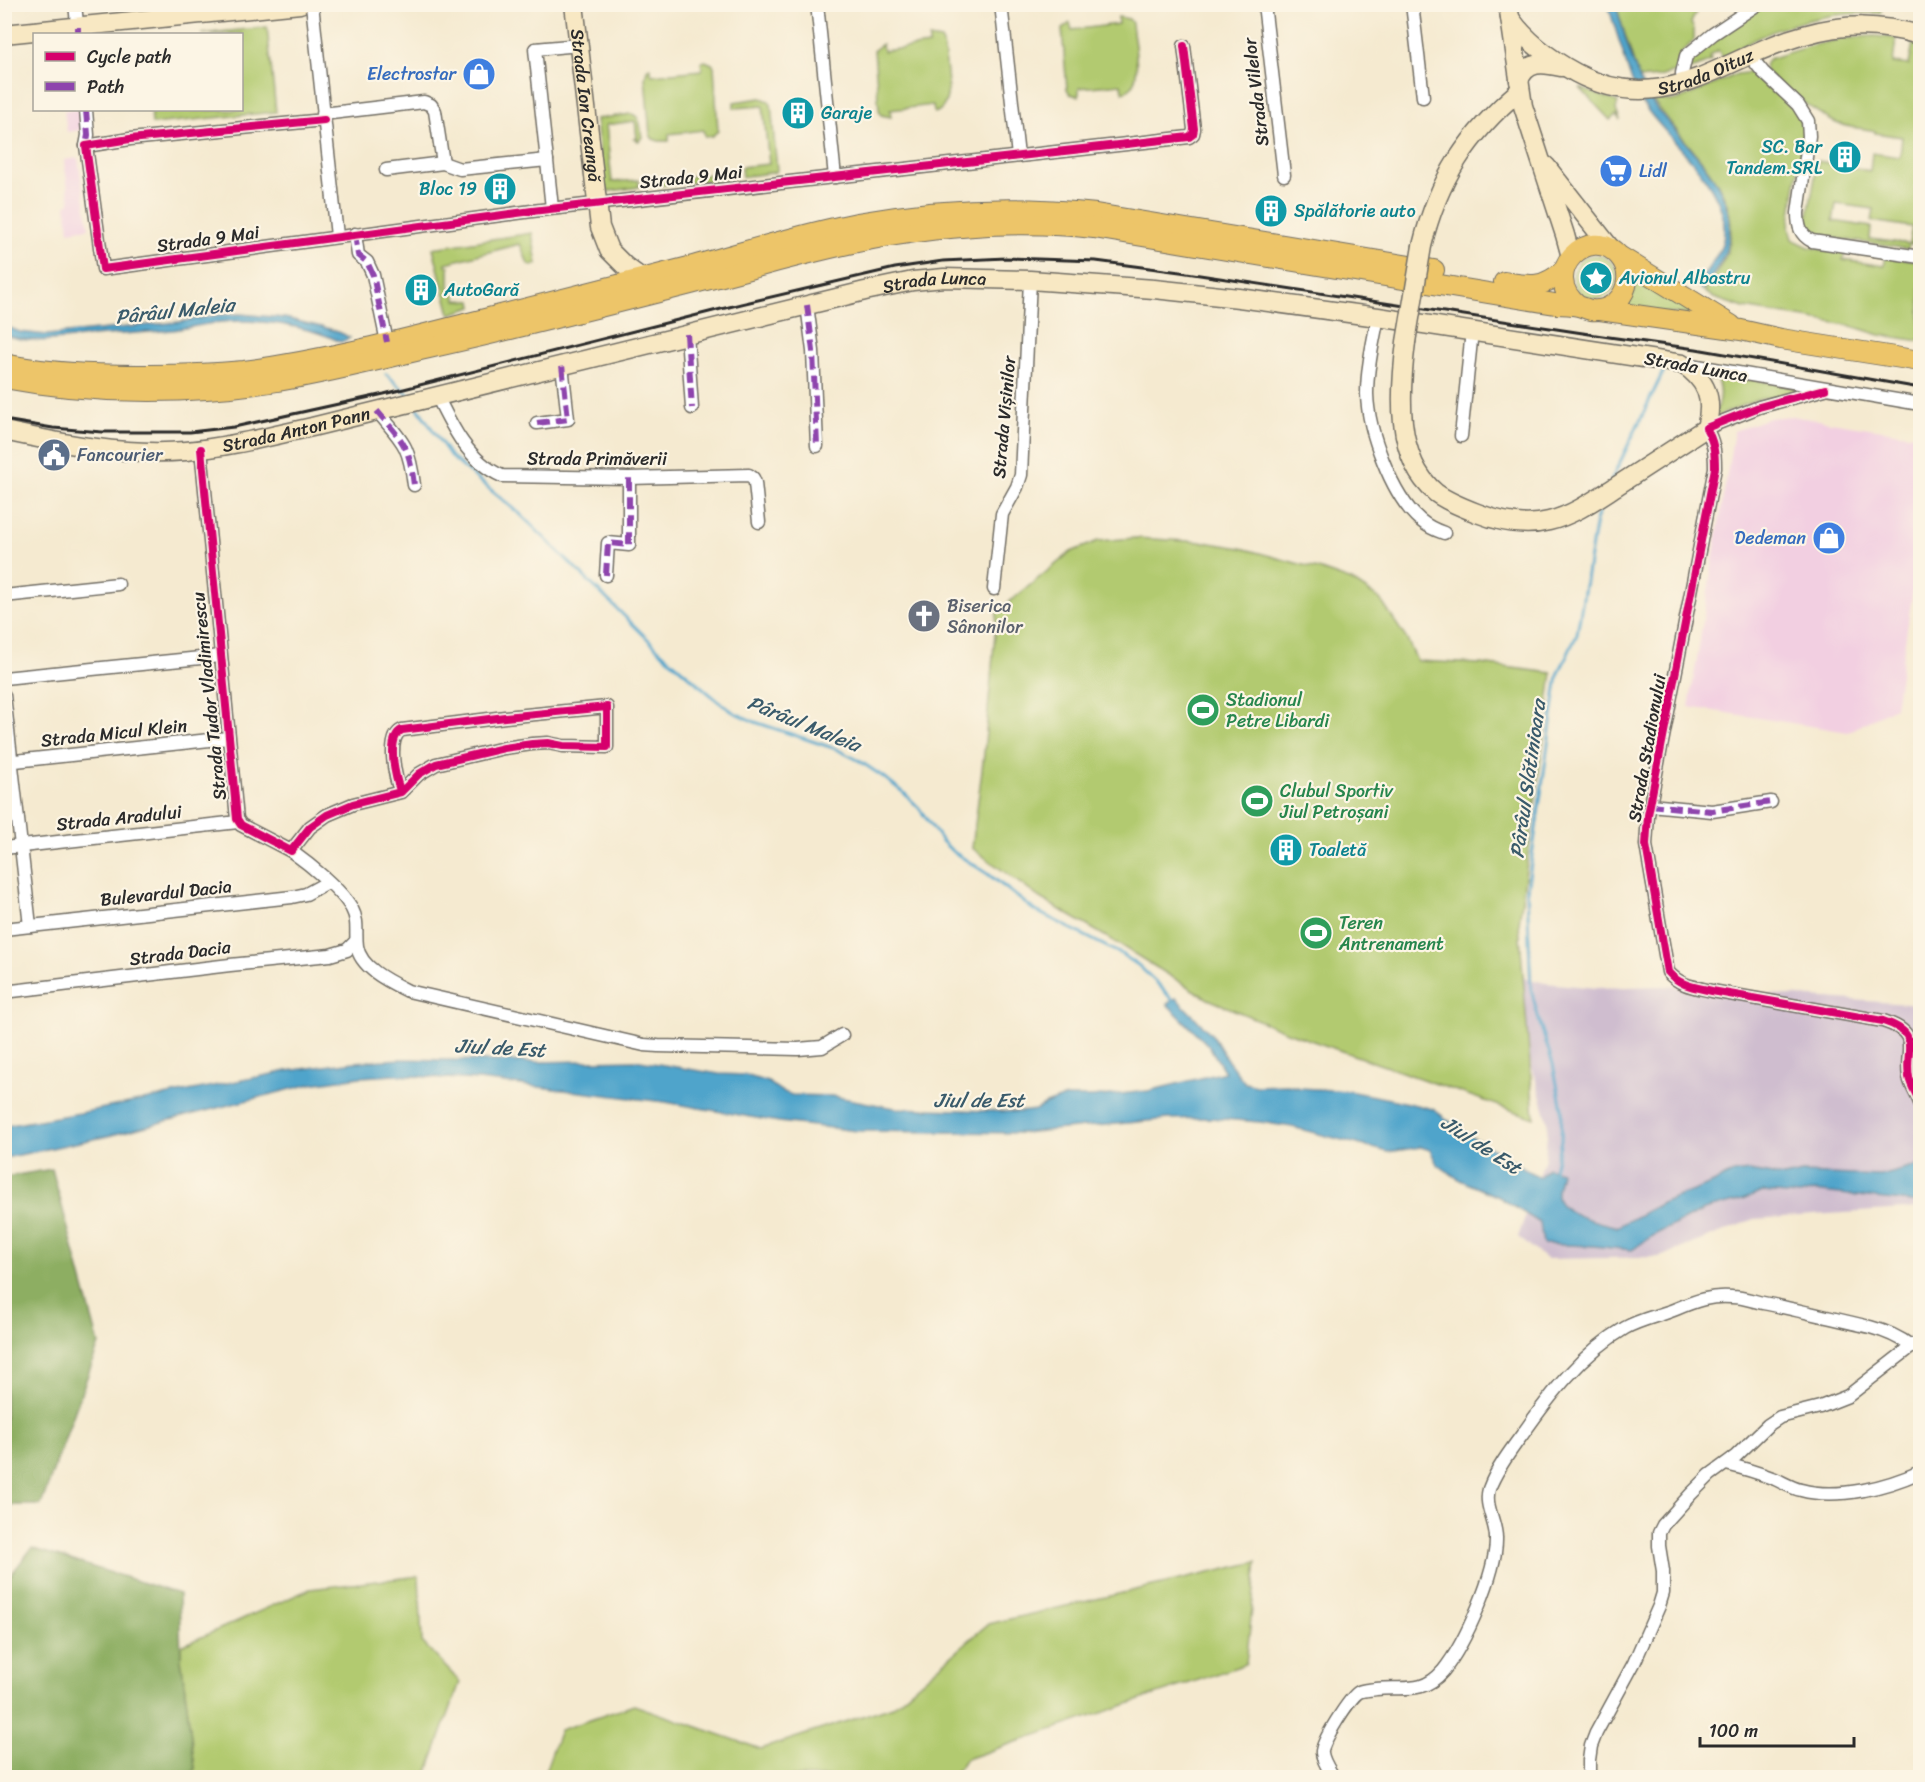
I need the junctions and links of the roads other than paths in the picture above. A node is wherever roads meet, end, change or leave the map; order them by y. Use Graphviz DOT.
graph roads {
  1 [pos="75,4"];
  2 [pos="300,4"];
  3 [pos="312,4"];
  4 [pos="574,4"];
  5 [pos="817,4"];
  6 [pos="1001,4"];
  7 [pos="1264,4"];
  8 [pos="1412,4"];
  9 [pos="1758,4"];
  10 [pos="1509,11"];
  11 [pos="78,31"];
  12 [pos="4,34"];
  13 [pos="1920,35"];
  14 [pos="579,45"];
  15 [pos="1185,46"];
  16 [pos="1750,56"];
  17 [pos="1566,68"];
  18 [pos="1685,83"];
  19 [pos="1520,85"];
  20 [pos="1423,97"];
  21 [pos="86,111"];
  22 [pos="324,117"];
  23 [pos="86,146"];
  24 [pos="1018,156"];
  25 [pos="547,160"];
  26 [pos="1542,160"];
  27 [pos="442,163"];
  28 [pos="386,170"];
  29 [pos="1284,175"];
  30 [pos="835,177"];
  31 [pos="598,203"];
  32 [pos="552,208"];
  33 [pos="354,234"];
  34 [pos="337,236"];
  35 [pos="1616,254"];
  36 [pos="1920,257"];
  37 [pos="1567,264"];
  38 [pos="1030,280"];
  39 [pos="645,287"];
  40 [pos="807,305"];
  41 [pos="1578,306"];
  42 [pos="1600,310"];
  43 [pos="1377,317"];
  44 [pos="1741,330"];
  45 [pos="1472,331"];
  46 [pos="687,334"];
  47 [pos="391,346"];
  48 [pos="1920,362"];
  49 [pos="4,364"];
  50 [pos="1682,364"];
  51 [pos="562,365"];
  52 [pos="4,378"];
  53 [pos="1825,389"];
  54 [pos="422,400"];
  55 [pos="1920,404"];
  56 [pos="692,408"];
  57 [pos="377,411"];
  58 [pos="537,423"];
  59 [pos="1706,428"];
  60 [pos="4,431"];
  61 [pos="1461,436"];
  62 [pos="817,446"];
  63 [pos="201,449"];
  64 [pos="629,478"];
  65 [pos="414,485"];
  66 [pos="759,522"];
  67 [pos="1444,533"];
  68 [pos="606,575"];
  69 [pos="118,584"];
  70 [pos="994,589"];
  71 [pos="4,596"];
  72 [pos="220,657"];
  73 [pos="4,678"];
  74 [pos="4,695"];
  75 [pos="228,738"];
  76 [pos="8,762"];
  77 [pos="401,792"];
  78 [pos="1771,802"];
  79 [pos="1650,805"];
  80 [pos="238,822"];
  81 [pos="21,847"];
  82 [pos="4,848"];
  83 [pos="291,851"];
  84 [pos="327,882"];
  85 [pos="30,926"];
  86 [pos="4,928"];
  87 [pos="356,941"];
  88 [pos="4,992"];
  89 [pos="842,1035"];
  90 [pos="1920,1103"];
  91 [pos="1916,1343"];
  92 [pos="1726,1464"];
  93 [pos="1920,1473"];
  94 [pos="1334,1778"];
  95 [pos="1589,1778"];
  1 -- 11 [label="street"];
  2 -- 11 [label="main road"];
  3 -- 22 [label="street"];
  4 -- 14 [label="main road, Strada Ion Creangă"];
  5 -- 30 [label="street"];
  6 -- 24 [label="street"];
  7 -- 29 [label="street, Strada Vilelor"];
  8 -- 20 [label="street"];
  9 -- 18 [label="street"];
  10 -- 17 [label="main road, Strada Oituz"];
  10 -- 19 [label="main road"];
  11 -- 12 [label="main road"];
  13 -- 16 [label="main road, Strada Oituz"];
  14 -- 25 [label="street"];
  14 -- 31 [label="main road, Strada Ion Creangă"];
  15 -- 24 [label="street, Strada 9 Mai"];
  16 -- 18 [label="main road, Strada Oituz"];
  16 -- 36 [label="street"];
  17 -- 18 [label="main road, Strada Oituz"];
  17 -- 19 [label="main road"];
  19 -- 26 [label="main road"];
  19 -- 59 [label="main road, bridge"];
  21 -- 23 [label="street"];
  22 -- 23 [label="street"];
  22 -- 27 [label="street"];
  22 -- 34 [label="street"];
  23 -- 34 [label="street, Strada 9 Mai"];
  24 -- 30 [label="street, Strada 9 Mai"];
  25 -- 27 [label="street"];
  25 -- 32 [label="street"];
  26 -- 35 [label="main road"];
  26 -- 37 [label="main road"];
  27 -- 28 [label="street"];
  30 -- 31 [label="street, Strada 9 Mai"];
  31 -- 32 [label="street, Strada 9 Mai"];
  31 -- 39 [label="main road, Strada Ion Creangă"];
  32 -- 33 [label="street, Strada 9 Mai"];
  33 -- 34 [label="street, Strada 9 Mai"];
  33 -- 47 [label="street"];
  35 -- 37 [label="main road"];
  35 -- 42 [label="main road"];
  35 -- 44 [label="main road"];
  37 -- 39 [label="main road"];
  37 -- 41 [label="main road"];
  38 -- 40 [label="main road, Strada Lunca"];
  38 -- 43 [label="main road, Strada Lunca"];
  38 -- 70 [label="street, Strada Vișinilor"];
  39 -- 41 [label="main road"];
  39 -- 47 [label="main road"];
  40 -- 46 [label="main road, Strada Lunca"];
  40 -- 62 [label="street"];
  41 -- 42 [label="main road"];
  42 -- 44 [label="main road"];
  43 -- 45 [label="main road, Strada Lunca"];
  43 -- 67 [label="street"];
  44 -- 48 [label="main road"];
  45 -- 50 [label="main road, Strada Lunca"];
  45 -- 61 [label="street"];
  46 -- 51 [label="main road, Strada Lunca"];
  46 -- 56 [label="street"];
  47 -- 49 [label="main road"];
  47 -- 52 [label="main road"];
  50 -- 53 [label="street, Strada Lunca"];
  50 -- 59 [label="main road"];
  51 -- 54 [label="main road, Strada Lunca"];
  51 -- 58 [label="street"];
  53 -- 55 [label="street, Strada Lunca"];
  53 -- 59 [label="street"];
  54 -- 57 [label="main road, Strada Anton Pann"];
  54 -- 64 [label="street, Strada Primăverii"];
  57 -- 63 [label="main road, Strada Anton Pann"];
  57 -- 65 [label="street"];
  59 -- 79 [label="street, Strada Stadionului"];
  60 -- 63 [label="main road, Strada Anton Pann"];
  63 -- 72 [label="street, Strada Tudor Vladimirescu"];
  64 -- 66 [label="street, Strada Primăverii"];
  64 -- 68 [label="street"];
  69 -- 71 [label="street"];
  72 -- 73 [label="street"];
  72 -- 75 [label="street, Strada Tudor Vladimirescu"];
  74 -- 76 [label="street"];
  75 -- 76 [label="street, Strada Micul Klein"];
  75 -- 80 [label="street, Strada Tudor Vladimirescu"];
  76 -- 81 [label="street"];
  77 -- 77 [label="street"];
  77 -- 83 [label="street"];
  78 -- 79 [label="street"];
  79 -- 90 [label="street, Strada Stadionului"];
  80 -- 81 [label="street, Strada Aradului"];
  80 -- 83 [label="street, Strada Tudor Vladimirescu"];
  81 -- 82 [label="street, Strada Aradului"];
  81 -- 85 [label="street"];
  83 -- 84 [label="street, Strada Tudor Vladimirescu"];
  84 -- 85 [label="street, Bulevardul Dacia"];
  84 -- 87 [label="street, Strada Tudor Vladimirescu"];
  85 -- 86 [label="street, Bulevardul Dacia"];
  87 -- 88 [label="street, Strada Dacia"];
  87 -- 89 [label="street"];
  91 -- 92 [label="street"];
  91 -- 94 [label="street"];
  92 -- 93 [label="street"];
  92 -- 95 [label="street"];
}
